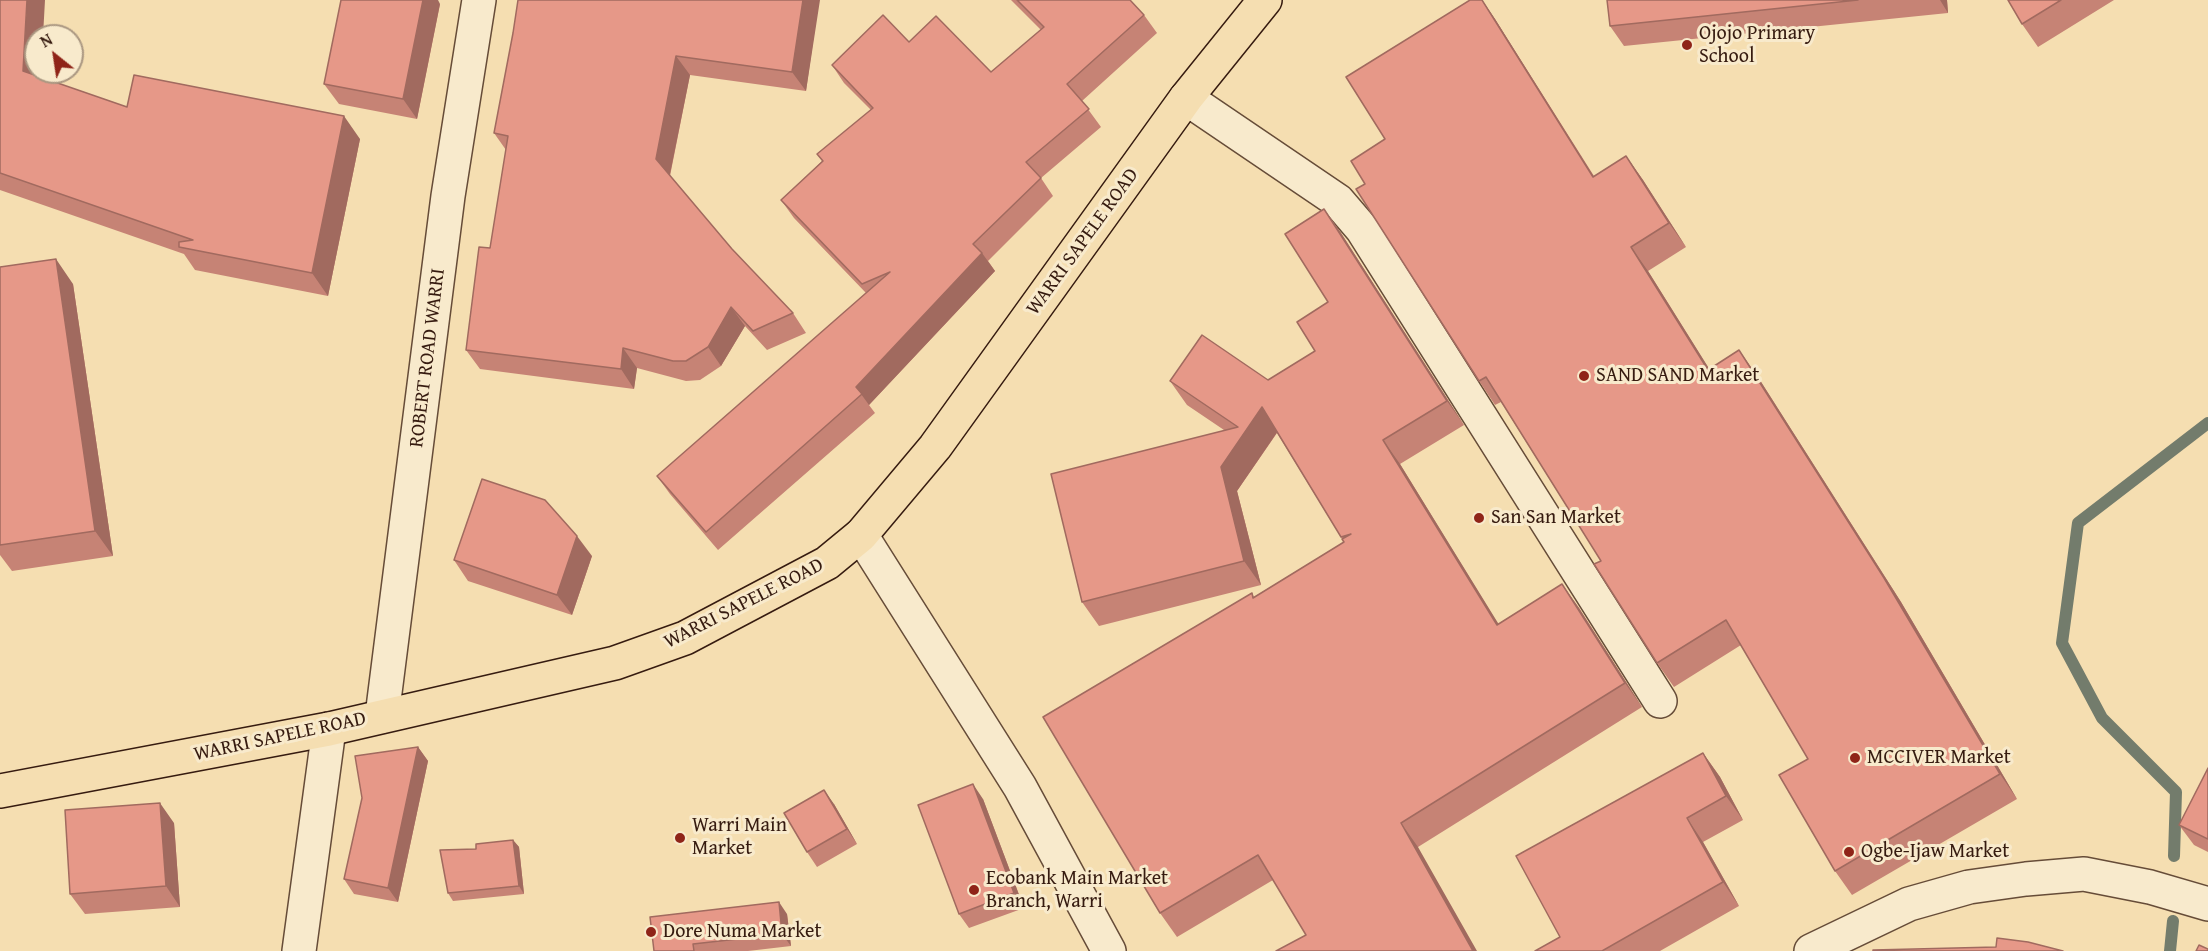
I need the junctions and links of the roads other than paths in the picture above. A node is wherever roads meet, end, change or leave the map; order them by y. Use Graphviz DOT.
graph roads {
  1 [pos="479,0"];
  2 [pos="1265,0"];
  3 [pos="1185,98"];
  4 [pos="861,535"];
  5 [pos="1660,701"];
  6 [pos="382,716"];
  7 [pos="329,729"];
  8 [pos="0,791"];
  9 [pos="2208,904"];
  10 [pos="299,951"];
  11 [pos="1109,951"];
  12 [pos="1811,951"];
  1 -- 6 [label="street, ROBERT ROAD WARRI"];
  2 -- 3 [label="main road, WARRI SAPELE ROAD"];
  3 -- 4 [label="main road, WARRI SAPELE ROAD"];
  3 -- 5 [label="street"];
  4 -- 6 [label="main road, WARRI SAPELE ROAD"];
  4 -- 11 [label="street"];
  6 -- 7 [label="main road, WARRI SAPELE ROAD"];
  7 -- 8 [label="main road, WARRI SAPELE ROAD"];
  7 -- 10 [label="street"];
  9 -- 12 [label="street"];
}
